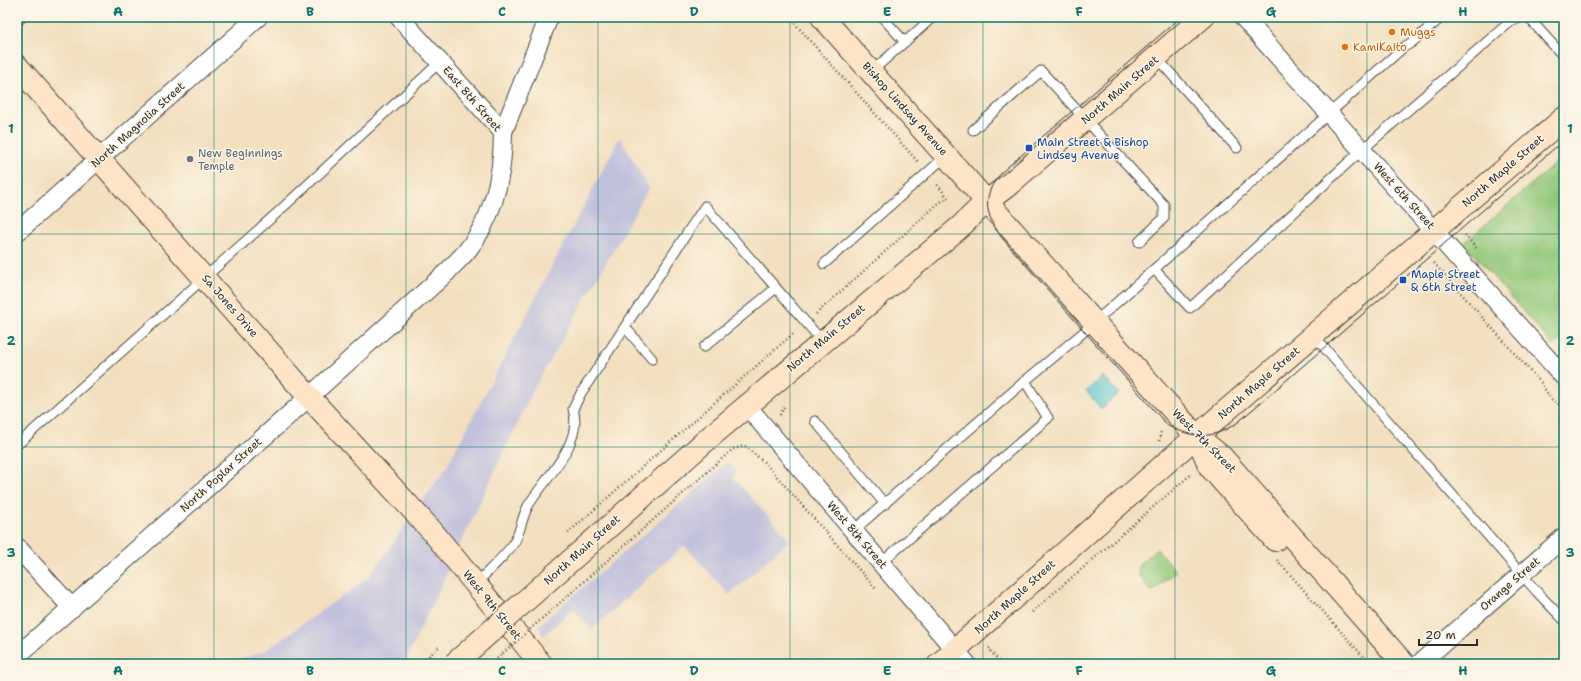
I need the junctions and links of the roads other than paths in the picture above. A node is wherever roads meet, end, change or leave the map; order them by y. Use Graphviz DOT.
graph roads {
  1 [pos="22,17"];
  2 [pos="258,17"];
  3 [pos="399,17"];
  4 [pos="549,17"];
  5 [pos="822,17"];
  6 [pos="882,17"];
  7 [pos="933,17"];
  8 [pos="1203,17"];
  9 [pos="1243,17"];
  10 [pos="1442,17"];
  11 [pos="1522,17"];
  12 [pos="1528,17"];
  13 [pos="1431,20"];
  14 [pos="17,22"];
  15 [pos="905,42"];
  16 [pos="1564,57"];
  17 [pos="1157,58"];
  18 [pos="440,62"];
  19 [pos="17,66"];
  20 [pos="871,72"];
  21 [pos="1330,113"];
  22 [pos="1085,120"];
  23 [pos="1560,125"];
  24 [pos="973,130"];
  25 [pos="502,132"];
  26 [pos="1237,148"];
  27 [pos="1363,149"];
  28 [pos="946,156"];
  29 [pos="99,159"];
  30 [pos="987,201"];
  31 [pos="1435,230"];
  32 [pos="17,232"];
  33 [pos="1139,242"];
  34 [pos="824,264"];
  35 [pos="1154,269"];
  36 [pos="204,278"];
  37 [pos="776,288"];
  38 [pos="424,292"];
  39 [pos="1095,322"];
  40 [pos="624,327"];
  41 [pos="1314,336"];
  42 [pos="822,341"];
  43 [pos="704,347"];
  44 [pos="652,359"];
  45 [pos="1564,377"];
  46 [pos="1024,381"];
  47 [pos="309,397"];
  48 [pos="746,405"];
  49 [pos="815,421"];
  50 [pos="1196,436"];
  51 [pos="17,445"];
  52 [pos="885,504"];
  53 [pos="853,532"];
  54 [pos="1564,537"];
  55 [pos="444,545"];
  56 [pos="17,547"];
  57 [pos="881,563"];
  58 [pos="1522,573"];
  59 [pos="476,584"];
  60 [pos="72,608"];
  61 [pos="1564,620"];
  62 [pos="17,656"];
  63 [pos="961,657"];
  64 [pos="454,664"];
  65 [pos="541,664"];
  66 [pos="939,664"];
  67 [pos="1386,664"];
  68 [pos="1404,664"];
  69 [pos="1420,664"];
  1 -- 14 [label="lane"];
  2 -- 29 [label="street, North Magnolia Street"];
  3 -- 18 [label="street, East 8th Street"];
  4 -- 25 [label="street"];
  5 -- 20 [label="main road, Bishop Lindsay Avenue"];
  6 -- 15 [label="lane"];
  7 -- 15 [label="lane"];
  8 -- 17 [label="main road, North Main Street"];
  9 -- 21 [label="street, West 6th Street"];
  10 -- 13 [label="lane"];
  11 -- 27 [label="lane"];
  12 -- 16 [label="lane"];
  13 -- 21 [label="lane"];
  15 -- 20 [label="lane"];
  17 -- 22 [label="main road, North Main Street"];
  17 -- 26 [label="lane"];
  18 -- 25 [label="street, East 8th Street"];
  18 -- 36 [label="lane"];
  19 -- 29 [label="main road, Sa Jones Drive"];
  20 -- 28 [label="main road, Bishop Lindsay Avenue"];
  21 -- 27 [label="street, West 6th Street"];
  21 -- 35 [label="lane"];
  22 -- 24 [label="lane"];
  22 -- 30 [label="main road, North Main Street"];
  22 -- 33 [label="lane"];
  23 -- 31 [label="main road, North Maple Street"];
  25 -- 38 [label="street, East 8th Street"];
  27 -- 31 [label="street, West 6th Street"];
  27 -- 35 [label="lane"];
  28 -- 30 [label="main road, Bishop Lindsay Avenue"];
  28 -- 34 [label="lane"];
  29 -- 32 [label="street, North Magnolia Street"];
  29 -- 36 [label="main road, Sa Jones Drive"];
  30 -- 39 [label="main road, West 7th Street"];
  30 -- 42 [label="main road, North Main Street"];
  31 -- 41 [label="main road, North Maple Street"];
  31 -- 45 [label="street, West 6th Street"];
  35 -- 39 [label="lane"];
  36 -- 47 [label="main road, Sa Jones Drive"];
  36 -- 51 [label="lane"];
  37 -- 40 [label="lane"];
  37 -- 42 [label="lane"];
  37 -- 43 [label="lane"];
  38 -- 47 [label="street, North Poplar Street"];
  39 -- 46 [label="lane"];
  39 -- 50 [label="main road, West 7th Street"];
  40 -- 44 [label="lane"];
  40 -- 59 [label="lane"];
  41 -- 50 [label="main road, North Maple Street"];
  41 -- 58 [label="lane"];
  42 -- 48 [label="main road, North Main Street"];
  46 -- 52 [label="lane"];
  46 -- 57 [label="lane"];
  47 -- 55 [label="main road, Sa Jones Drive"];
  47 -- 60 [label="street, North Poplar Street"];
  48 -- 53 [label="street, West 8th Street"];
  48 -- 64 [label="main road, North Main Street, bridge"];
  49 -- 52 [label="lane"];
  50 -- 63 [label="main road, North Maple Street"];
  50 -- 67 [label="main road"];
  50 -- 68 [label="main road, West 7th Street"];
  52 -- 53 [label="lane"];
  53 -- 57 [label="street, West 8th Street"];
  54 -- 58 [label="street, Orange Street"];
  55 -- 59 [label="main road, West 9th Street"];
  56 -- 60 [label="street"];
  57 -- 63 [label="street, West 8th Street"];
  58 -- 61 [label="lane"];
  58 -- 69 [label="street, Orange Street"];
  59 -- 65 [label="main road, West 9th Street"];
  60 -- 62 [label="street, North Poplar Street"];
  63 -- 66 [label="main road, North Maple Street"];
}
